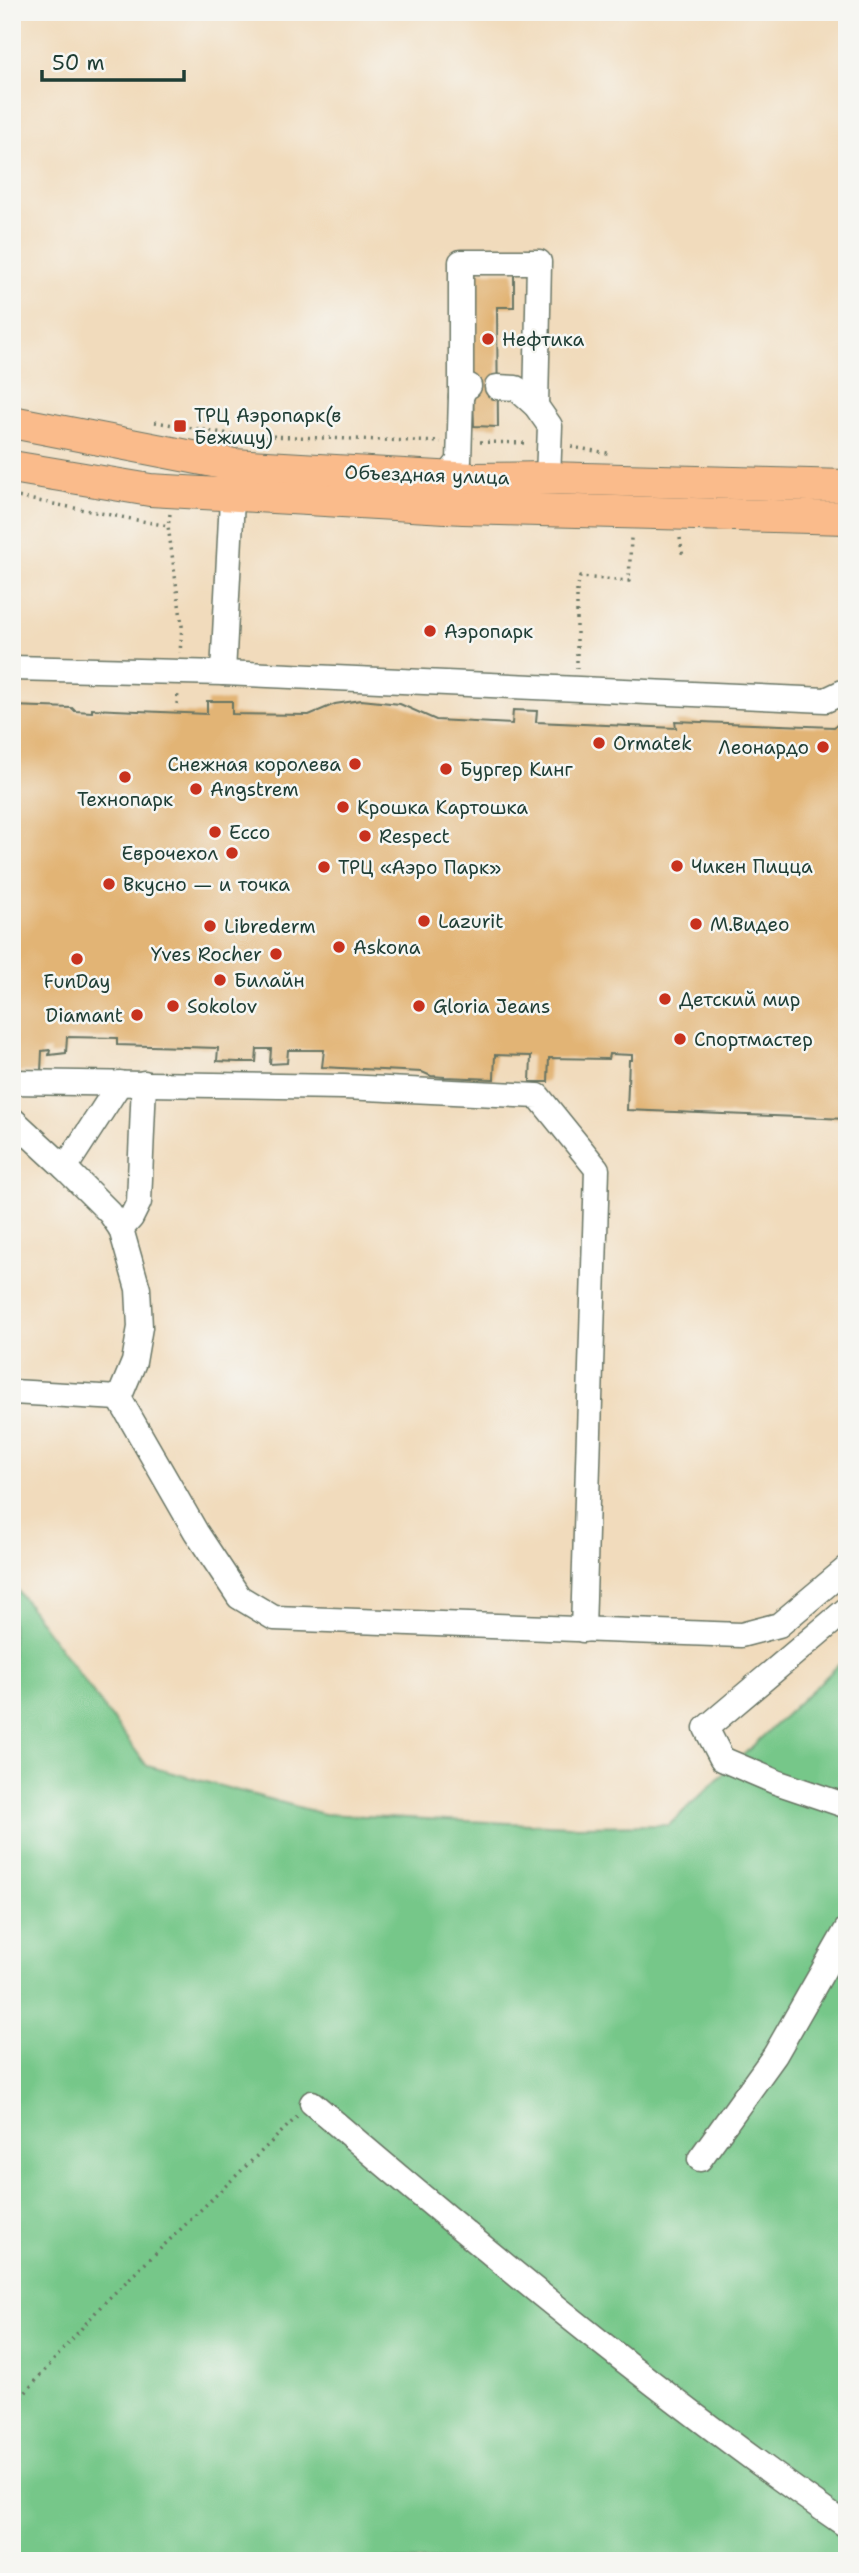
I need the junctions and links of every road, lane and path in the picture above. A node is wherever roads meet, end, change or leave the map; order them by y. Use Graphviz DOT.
graph roads {
  1 [pos="497,387"];
  2 [pos="536,406"];
  3 [pos="12,422"];
  4 [pos="154,422"];
  5 [pos="460,442"];
  6 [pos="550,443"];
  7 [pos="618,455"];
  8 [pos="12,467"];
  9 [pos="447,477"];
  10 [pos="548,478"];
  11 [pos="233,479"];
  12 [pos="847,486"];
  13 [pos="12,496"];
  14 [pos="847,518"];
  15 [pos="631,537"];
  16 [pos="668,538"];
  17 [pos="682,558"];
  18 [pos="12,668"];
  19 [pos="179,673"];
  20 [pos="223,673"];
  21 [pos="577,688"];
  22 [pos="847,690"];
  23 [pos="177,704"];
  24 [pos="12,1082"];
  25 [pos="132,1083"];
  26 [pos="12,1119"];
  27 [pos="65,1168"];
  28 [pos="121,1229"];
  29 [pos="12,1392"];
  30 [pos="119,1398"];
  31 [pos="847,1568"];
  32 [pos="847,1609"];
  33 [pos="583,1630"];
  34 [pos="847,1806"];
  35 [pos="847,1929"];
  36 [pos="312,2103"];
  37 [pos="700,2159"];
  38 [pos="12,2408"];
  39 [pos="847,2526"];
  1 -- 2 [label="street"];
  2 -- 5 [label="street"];
  2 -- 6 [label="street"];
  3 -- 11 [label="main road, Объездная улица"];
  4 -- 5 [label="path"];
  5 -- 6 [label="path"];
  5 -- 9 [label="street"];
  6 -- 7 [label="path"];
  6 -- 10 [label="street"];
  8 -- 11 [label="main road, Объездная улица"];
  9 -- 10 [label="main road, Объездная улица"];
  9 -- 11 [label="main road, Объездная улица"];
  10 -- 12 [label="main road, Объездная улица"];
  11 -- 14 [label="main road, Объездная улица"];
  11 -- 20 [label="street"];
  13 -- 19 [label="path"];
  15 -- 21 [label="path"];
  16 -- 17 [label="path"];
  18 -- 19 [label="street"];
  19 -- 20 [label="street"];
  19 -- 23 [label="path"];
  20 -- 21 [label="street"];
  21 -- 22 [label="street"];
  24 -- 25 [label="street"];
  25 -- 27 [label="street"];
  25 -- 28 [label="street"];
  25 -- 33 [label="street"];
  26 -- 27 [label="street"];
  27 -- 28 [label="street"];
  28 -- 30 [label="street"];
  29 -- 30 [label="street"];
  30 -- 33 [label="street"];
  31 -- 33 [label="street"];
  32 -- 34 [label="street"];
  35 -- 37 [label="street"];
  36 -- 38 [label="path"];
  36 -- 39 [label="street"];
}
